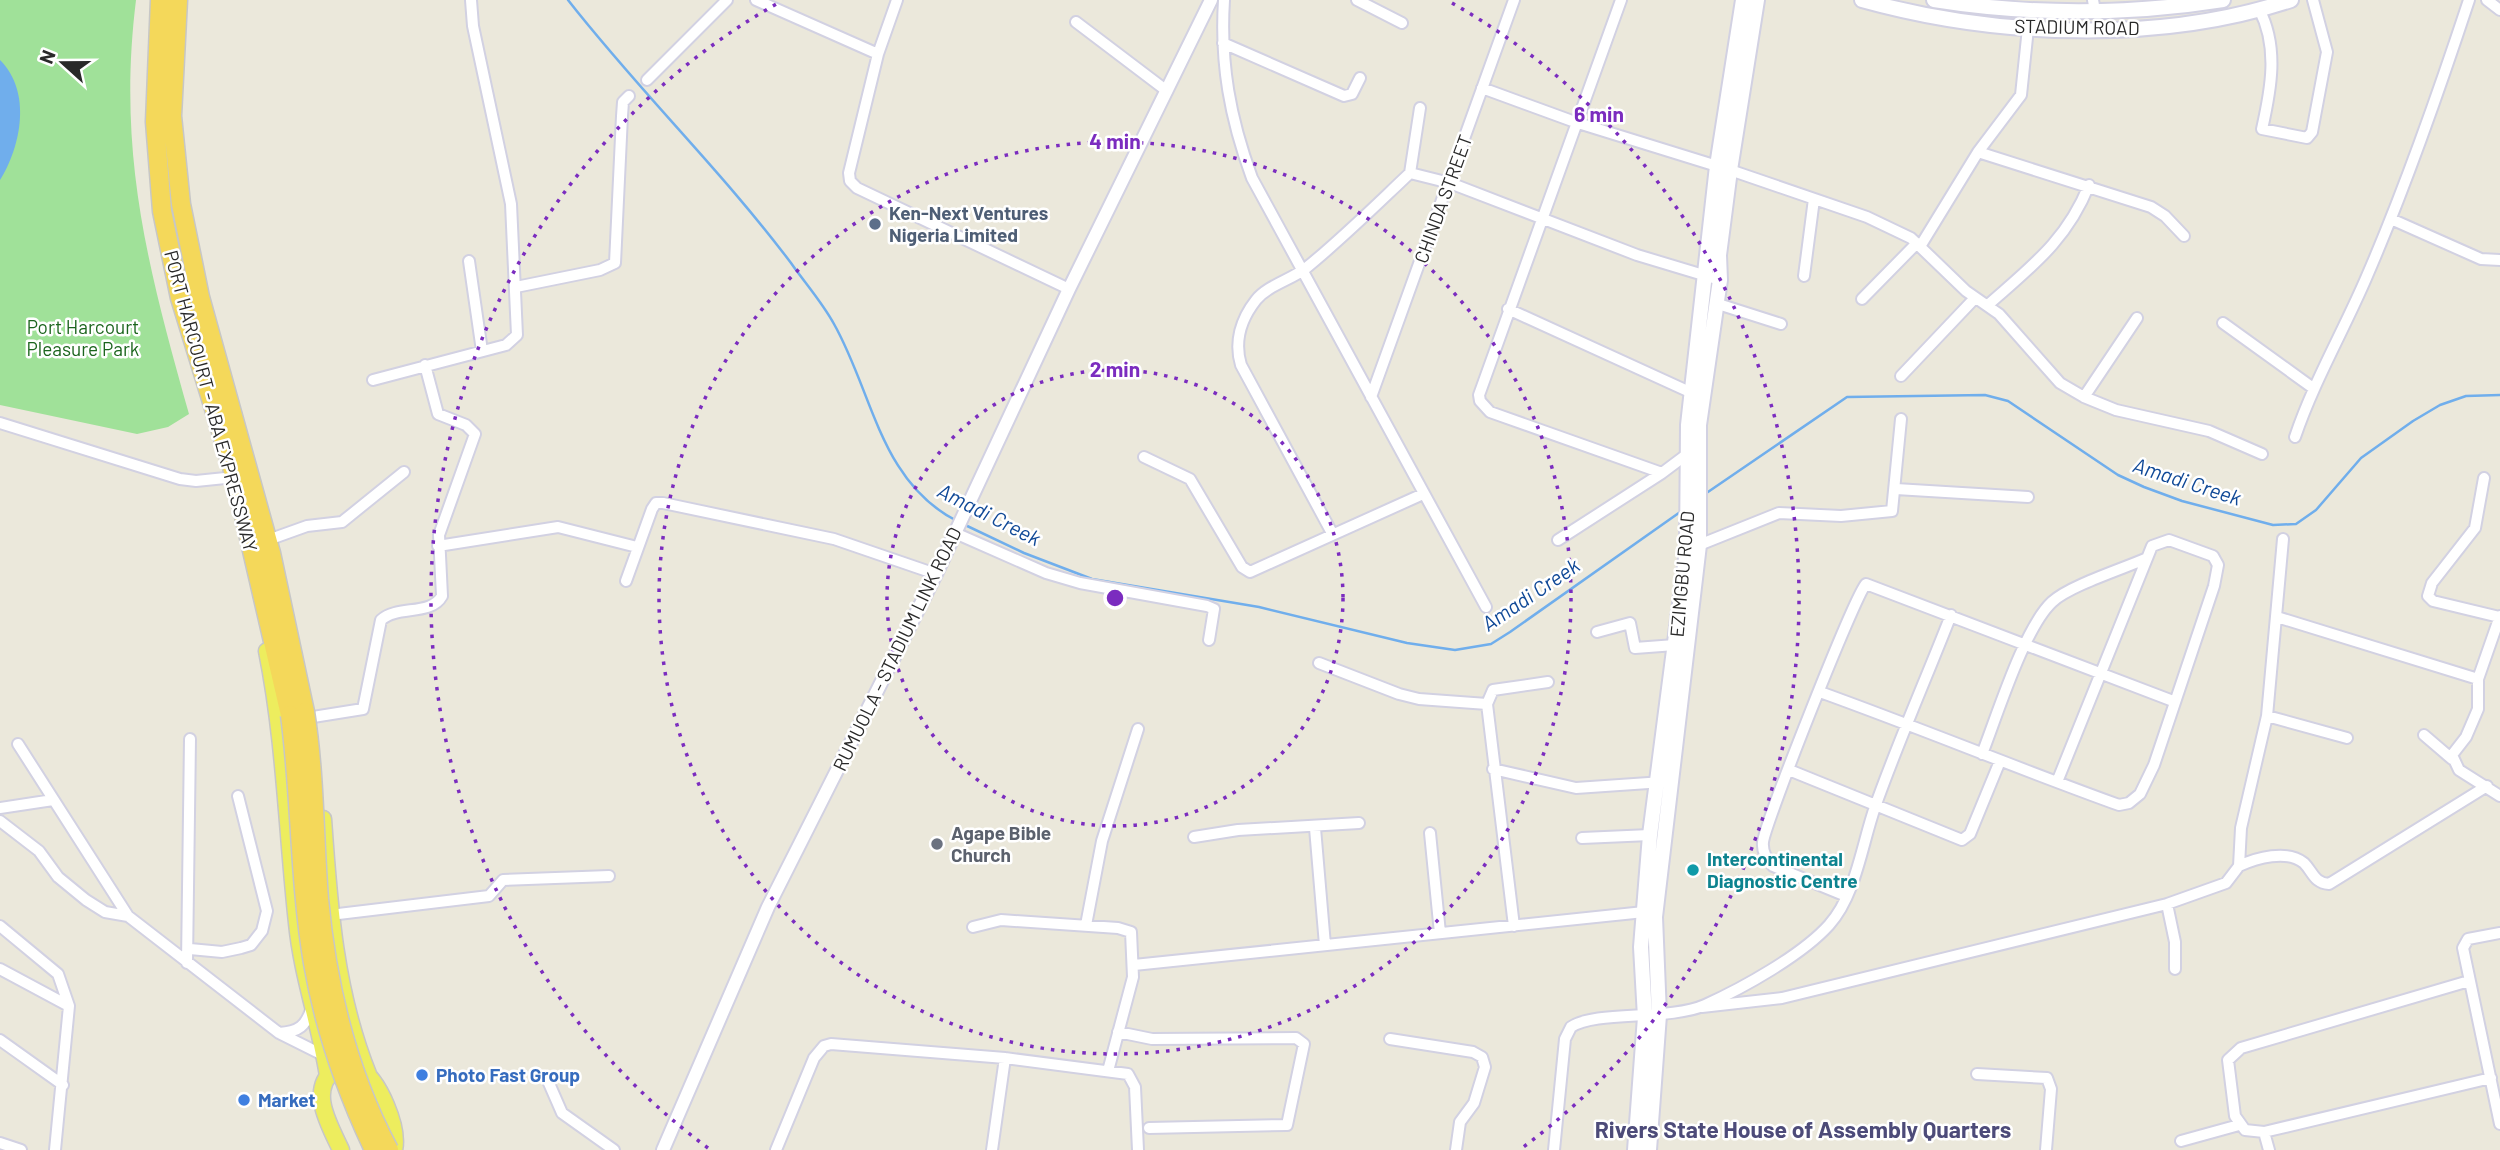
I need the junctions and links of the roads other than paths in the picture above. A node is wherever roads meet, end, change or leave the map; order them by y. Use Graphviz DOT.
graph roads {
  1 [pos="160,0"];
  2 [pos="178,0"];
  3 [pos="471,0"];
  4 [pos="727,0"];
  5 [pos="756,0"];
  6 [pos="897,0"];
  7 [pos="1224,0"];
  8 [pos="1357,0"];
  9 [pos="1514,0"];
  10 [pos="1621,0"];
  11 [pos="1743,0"];
  12 [pos="1757,0"];
  13 [pos="1863,0"];
  14 [pos="1934,0"];
  15 [pos="2291,0"];
  16 [pos="2313,0"];
  17 [pos="2469,0"];
  18 [pos="2487,0"];
  19 [pos="2214,1"];
  20 [pos="1208,5"];
  21 [pos="2094,5"];
  22 [pos="2121,5"];
  23 [pos="2259,9"];
  24 [pos="2500,10"];
  25 [pos="1076,22"];
  26 [pos="1402,23"];
  27 [pos="1222,28"];
  28 [pos="2028,28"];
  29 [pos="1223,43"];
  30 [pos="878,54"];
  31 [pos="1360,78"];
  32 [pos="647,80"];
  33 [pos="1482,88"];
  34 [pos="1167,91"];
  35 [pos="629,96"];
  36 [pos="1420,108"];
  37 [pos="1575,122"];
  38 [pos="1978,152"];
  39 [pos="1723,168"];
  40 [pos="1410,173"];
  41 [pos="1450,183"];
  42 [pos="2089,185"];
  43 [pos="1814,198"];
  44 [pos="1541,217"];
  45 [pos="2391,219"];
  46 [pos="2184,236"];
  47 [pos="1919,244"];
  48 [pos="2500,260"];
  49 [pos="469,261"];
  50 [pos="1304,270"];
  51 [pos="1804,276"];
  52 [pos="1713,279"];
  53 [pos="516,287"];
  54 [pos="1069,289"];
  55 [pos="1975,298"];
  56 [pos="1862,299"];
  57 [pos="1715,303"];
  58 [pos="1989,304"];
  59 [pos="1508,309"];
  60 [pos="2137,318"];
  61 [pos="2224,323"];
  62 [pos="1781,324"];
  63 [pos="482,351"];
  64 [pos="425,365"];
  65 [pos="1901,376"];
  66 [pos="373,380"];
  67 [pos="2313,388"];
  68 [pos="1692,393"];
  69 [pos="1371,397"];
  70 [pos="2084,397"];
  71 [pos="1901,419"];
  72 [pos="0,423"];
  73 [pos="2295,437"];
  74 [pos="2262,454"];
  75 [pos="1686,455"];
  76 [pos="1144,457"];
  77 [pos="404,472"];
  78 [pos="1662,473"];
  79 [pos="235,477"];
  80 [pos="2484,478"];
  81 [pos="1693,480"];
  82 [pos="1896,489"];
  83 [pos="1423,494"];
  84 [pos="2028,497"];
  85 [pos="1695,517"];
  86 [pos="959,526"];
  87 [pos="1332,533"];
  88 [pos="2283,539"];
  89 [pos="1558,540"];
  90 [pos="1699,545"];
  91 [pos="270,546"];
  92 [pos="438,546"];
  93 [pos="637,547"];
  94 [pos="2145,559"];
  95 [pos="936,574"];
  96 [pos="259,579"];
  97 [pos="626,581"];
  98 [pos="1486,607"];
  99 [pos="1951,615"];
  100 [pos="2277,617"];
  101 [pos="2499,617"];
  102 [pos="1597,632"];
  103 [pos="1209,640"];
  104 [pos="2026,644"];
  105 [pos="1675,645"];
  106 [pos="1319,663"];
  107 [pos="2102,674"];
  108 [pos="2478,679"];
  109 [pos="1548,682"];
  110 [pos="1820,692"];
  111 [pos="2173,701"];
  112 [pos="1487,704"];
  113 [pos="303,714"];
  114 [pos="2267,716"];
  115 [pos="1909,724"];
  116 [pos="1138,729"];
  117 [pos="2424,735"];
  118 [pos="190,738"];
  119 [pos="2347,738"];
  120 [pos="18,744"];
  121 [pos="1982,754"];
  122 [pos="2452,759"];
  123 [pos="2000,761"];
  124 [pos="1493,769"];
  125 [pos="1789,770"];
  126 [pos="1665,782"];
  127 [pos="2057,782"];
  128 [pos="2487,786"];
  129 [pos="238,796"];
  130 [pos="2500,796"];
  131 [pos="53,800"];
  132 [pos="1875,807"];
  133 [pos="0,808"];
  134 [pos="0,821"];
  135 [pos="1359,823"];
  136 [pos="1315,828"];
  137 [pos="1430,833"];
  138 [pos="1650,835"];
  139 [pos="1194,836"];
  140 [pos="1583,838"];
  141 [pos="2239,866"];
  142 [pos="608,876"];
  143 [pos="1846,896"];
  144 [pos="2167,904"];
  145 [pos="1644,912"];
  146 [pos="330,915"];
  147 [pos="128,916"];
  148 [pos="1086,925"];
  149 [pos="0,926"];
  150 [pos="1514,926"];
  151 [pos="973,927"];
  152 [pos="1440,933"];
  153 [pos="2500,933"];
  154 [pos="1325,945"];
  155 [pos="190,949"];
  156 [pos="187,963"];
  157 [pos="1134,965"];
  158 [pos="0,969"];
  159 [pos="2175,969"];
  160 [pos="2469,981"];
  161 [pos="69,1006"];
  162 [pos="312,1007"];
  163 [pos="1702,1007"];
  164 [pos="1652,1016"];
  165 [pos="1118,1032"];
  166 [pos="279,1033"];
  167 [pos="1390,1039"];
  168 [pos="0,1040"];
  169 [pos="325,1056"];
  170 [pos="1005,1058"];
  171 [pos="1108,1072"];
  172 [pos="368,1074"];
  173 [pos="1977,1074"];
  174 [pos="328,1076"];
  175 [pos="2491,1079"];
  176 [pos="548,1082"];
  177 [pos="63,1085"];
  178 [pos="2497,1093"];
  179 [pos="2500,1124"];
  180 [pos="2239,1125"];
  181 [pos="1149,1128"];
  182 [pos="2264,1132"];
  183 [pos="2181,1141"];
  184 [pos="0,1143"];
  185 [pos="335,1145"];
  186 [pos="395,1148"];
  187 [pos="21,1150"];
  188 [pos="55,1150"];
  189 [pos="374,1150"];
  190 [pos="614,1150"];
  191 [pos="663,1150"];
  192 [pos="776,1150"];
  193 [pos="992,1150"];
  194 [pos="1138,1150"];
  195 [pos="1456,1150"];
  196 [pos="1554,1150"];
  197 [pos="1635,1150"];
  198 [pos="1649,1150"];
  199 [pos="2046,1150"];
  200 [pos="2269,1150"];
  1 -- 79 [label="highway, PORT HARCOURT - ABA EXPRESSWAY"];
  2 -- 91 [label="highway, PORT HARCOURT - ABA EXPRESSWAY"];
  3 -- 53 [label="street"];
  4 -- 32 [label="street"];
  5 -- 30 [label="street"];
  6 -- 30 [label="street"];
  7 -- 27 [label="street"];
  8 -- 26 [label="street"];
  9 -- 33 [label="street, CHINDA STREET"];
  10 -- 37 [label="street"];
  11 -- 39 [label="main road, EZIMGBU ROAD"];
  12 -- 39 [label="main road, EZIMGBU ROAD"];
  13 -- 28 [label="main road, STADIUM ROAD"];
  14 -- 21 [label="main road, STADIUM ROAD"];
  15 -- 23 [label="main road, STADIUM ROAD"];
  16 -- 23 [label="street"];
  17 -- 45 [label="street"];
  18 -- 24 [label="street"];
  19 -- 22 [label="main road, STADIUM ROAD"];
  20 -- 27 [label="street"];
  20 -- 34 [label="street, RUMUOLA - STADIUM LINK ROAD"];
  21 -- 22 [label="main road, STADIUM ROAD"];
  23 -- 28 [label="main road, STADIUM ROAD"];
  25 -- 34 [label="street"];
  27 -- 29 [label="street"];
  28 -- 38 [label="street"];
  29 -- 31 [label="street"];
  29 -- 50 [label="street"];
  30 -- 54 [label="street"];
  33 -- 37 [label="street"];
  33 -- 41 [label="street, CHINDA STREET"];
  34 -- 54 [label="street, RUMUOLA - STADIUM LINK ROAD"];
  35 -- 53 [label="street"];
  36 -- 40 [label="street"];
  37 -- 39 [label="street"];
  37 -- 44 [label="street"];
  38 -- 42 [label="street"];
  38 -- 47 [label="street"];
  39 -- 43 [label="street"];
  39 -- 52 [label="main road, EZIMGBU ROAD"];
  40 -- 41 [label="street"];
  40 -- 50 [label="street"];
  41 -- 44 [label="street"];
  41 -- 69 [label="street, CHINDA STREET"];
  42 -- 46 [label="street"];
  42 -- 58 [label="street"];
  43 -- 47 [label="street"];
  43 -- 51 [label="street"];
  44 -- 52 [label="street"];
  44 -- 59 [label="street"];
  45 -- 48 [label="street"];
  45 -- 67 [label="street"];
  47 -- 55 [label="street"];
  47 -- 56 [label="street"];
  49 -- 63 [label="street"];
  50 -- 69 [label="street"];
  50 -- 87 [label="street"];
  52 -- 57 [label="main road, EZIMGBU ROAD"];
  52 -- 68 [label="main road, EZIMGBU ROAD"];
  53 -- 63 [label="street"];
  54 -- 86 [label="street, RUMUOLA - STADIUM LINK ROAD"];
  55 -- 58 [label="street"];
  55 -- 65 [label="street"];
  57 -- 62 [label="street"];
  57 -- 81 [label="main road, EZIMGBU ROAD"];
  58 -- 70 [label="street"];
  59 -- 68 [label="street"];
  59 -- 78 [label="street"];
  60 -- 70 [label="street"];
  61 -- 67 [label="street"];
  63 -- 64 [label="street"];
  64 -- 66 [label="street"];
  64 -- 92 [label="street"];
  67 -- 73 [label="street"];
  68 -- 75 [label="main road, EZIMGBU ROAD"];
  69 -- 83 [label="street"];
  70 -- 74 [label="street"];
  71 -- 82 [label="street"];
  72 -- 79 [label="street"];
  75 -- 78 [label="street"];
  75 -- 81 [label="main road, EZIMGBU ROAD"];
  76 -- 87 [label="street"];
  77 -- 91 [label="street"];
  78 -- 89 [label="street"];
  79 -- 96 [label="highway, PORT HARCOURT - ABA EXPRESSWAY"];
  80 -- 101 [label="street"];
  81 -- 85 [label="main road, EZIMGBU ROAD"];
  82 -- 84 [label="street"];
  82 -- 90 [label="street"];
  83 -- 87 [label="street"];
  83 -- 98 [label="street"];
  85 -- 90 [label="main road, EZIMGBU ROAD"];
  85 -- 105 [label="main road, EZIMGBU ROAD"];
  86 -- 95 [label="street, RUMUOLA - STADIUM LINK ROAD"];
  86 -- 103 [label="street"];
  88 -- 100 [label="street"];
  90 -- 126 [label="main road, EZIMGBU ROAD"];
  91 -- 113 [label="highway, PORT HARCOURT - ABA EXPRESSWAY"];
  92 -- 93 [label="street"];
  92 -- 113 [label="street"];
  93 -- 95 [label="street"];
  93 -- 97 [label="street"];
  94 -- 104 [label="street"];
  94 -- 107 [label="street"];
  94 -- 111 [label="street"];
  95 -- 191 [label="street, RUMUOLA - STADIUM LINK ROAD"];
  96 -- 113 [label="highway, PORT HARCOURT - ABA EXPRESSWAY"];
  96 -- 162 [label="main road"];
  99 -- 104 [label="street"];
  99 -- 110 [label="street"];
  99 -- 115 [label="street"];
  100 -- 108 [label="street"];
  100 -- 114 [label="street"];
  101 -- 108 [label="street"];
  102 -- 105 [label="street"];
  104 -- 107 [label="street"];
  104 -- 121 [label="street"];
  105 -- 126 [label="main road, EZIMGBU ROAD"];
  106 -- 112 [label="street"];
  107 -- 111 [label="street"];
  107 -- 127 [label="street"];
  108 -- 122 [label="street"];
  109 -- 112 [label="street"];
  110 -- 115 [label="street"];
  110 -- 125 [label="street"];
  111 -- 127 [label="street"];
  112 -- 124 [label="street"];
  113 -- 146 [label="main road"];
  113 -- 186 [label="highway, bridge"];
  113 -- 189 [label="highway, bridge"];
  114 -- 119 [label="street"];
  114 -- 141 [label="street"];
  115 -- 121 [label="street"];
  115 -- 132 [label="street"];
  116 -- 148 [label="street"];
  117 -- 122 [label="street"];
  118 -- 155 [label="street"];
  120 -- 131 [label="street"];
  121 -- 123 [label="street"];
  122 -- 128 [label="street"];
  123 -- 127 [label="street"];
  123 -- 132 [label="street"];
  124 -- 126 [label="street"];
  124 -- 150 [label="street"];
  125 -- 132 [label="street"];
  125 -- 143 [label="street"];
  126 -- 138 [label="main road, EZIMGBU ROAD"];
  126 -- 164 [label="main road, EZIMGBU ROAD"];
  128 -- 130 [label="street"];
  128 -- 141 [label="street"];
  129 -- 155 [label="street"];
  131 -- 133 [label="street"];
  131 -- 147 [label="street"];
  132 -- 143 [label="street"];
  134 -- 147 [label="street"];
  135 -- 136 [label="street"];
  136 -- 139 [label="street"];
  136 -- 154 [label="street"];
  137 -- 152 [label="street"];
  138 -- 140 [label="street"];
  138 -- 145 [label="main road, EZIMGBU ROAD"];
  141 -- 144 [label="street"];
  142 -- 146 [label="street"];
  143 -- 163 [label="street"];
  144 -- 159 [label="street"];
  144 -- 163 [label="street"];
  145 -- 150 [label="street"];
  145 -- 164 [label="main road, EZIMGBU ROAD"];
  146 -- 172 [label="main road"];
  147 -- 156 [label="street"];
  148 -- 151 [label="street"];
  148 -- 157 [label="street"];
  149 -- 161 [label="street"];
  150 -- 152 [label="street"];
  152 -- 154 [label="street"];
  153 -- 160 [label="street"];
  154 -- 157 [label="street"];
  155 -- 156 [label="street"];
  156 -- 166 [label="street"];
  157 -- 165 [label="street"];
  158 -- 161 [label="street"];
  160 -- 175 [label="street"];
  160 -- 180 [label="street"];
  161 -- 177 [label="street"];
  162 -- 166 [label="street"];
  162 -- 169 [label="main road"];
  163 -- 164 [label="street"];
  164 -- 196 [label="street"];
  164 -- 197 [label="main road, EZIMGBU ROAD"];
  164 -- 198 [label="main road, EZIMGBU ROAD"];
  165 -- 171 [label="street"];
  165 -- 181 [label="street"];
  166 -- 169 [label="street"];
  167 -- 195 [label="street"];
  168 -- 177 [label="street"];
  169 -- 174 [label="main road"];
  170 -- 171 [label="street"];
  170 -- 192 [label="street"];
  170 -- 193 [label="street"];
  171 -- 194 [label="street"];
  172 -- 174 [label="main road"];
  172 -- 186 [label="main road"];
  173 -- 199 [label="street"];
  174 -- 185 [label="main road"];
  175 -- 178 [label="street"];
  175 -- 182 [label="street"];
  176 -- 190 [label="street"];
  177 -- 188 [label="street"];
  178 -- 179 [label="street"];
  180 -- 182 [label="street"];
  180 -- 183 [label="street"];
  182 -- 200 [label="street"];
  184 -- 187 [label="street"];
}
